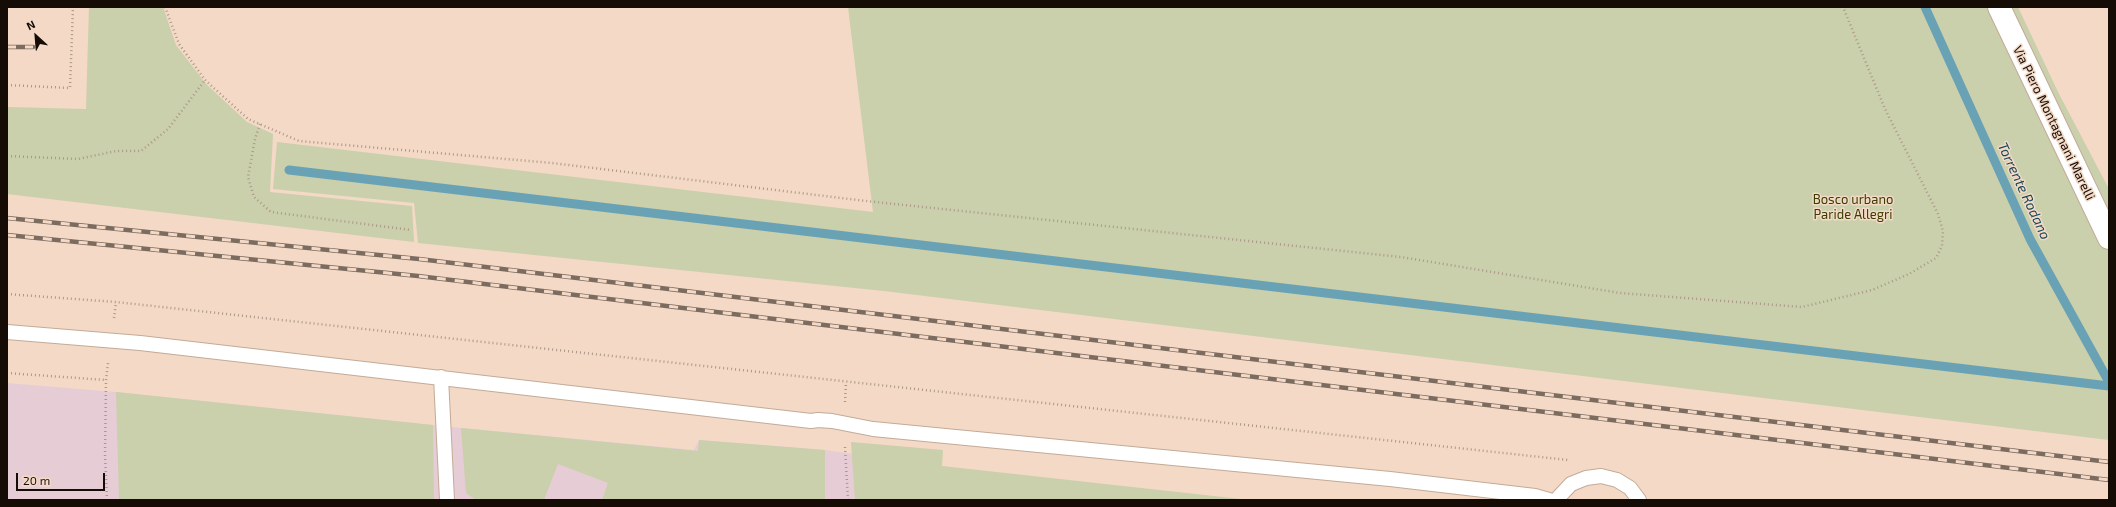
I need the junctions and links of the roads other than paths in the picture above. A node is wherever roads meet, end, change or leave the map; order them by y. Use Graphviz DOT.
graph roads {
  1 [pos="1999,7"];
  2 [pos="2109,238"];
  3 [pos="7,332"];
  4 [pos="441,377"];
  5 [pos="447,500"];
  6 [pos="1549,500"];
  7 [pos="1556,500"];
  8 [pos="1640,500"];
  1 -- 2 [label="street, Via Piero Montagnani Marelli"];
  3 -- 4 [label="lane"];
  4 -- 5 [label="lane"];
  4 -- 6 [label="lane"];
  7 -- 8 [label="lane"];
}
